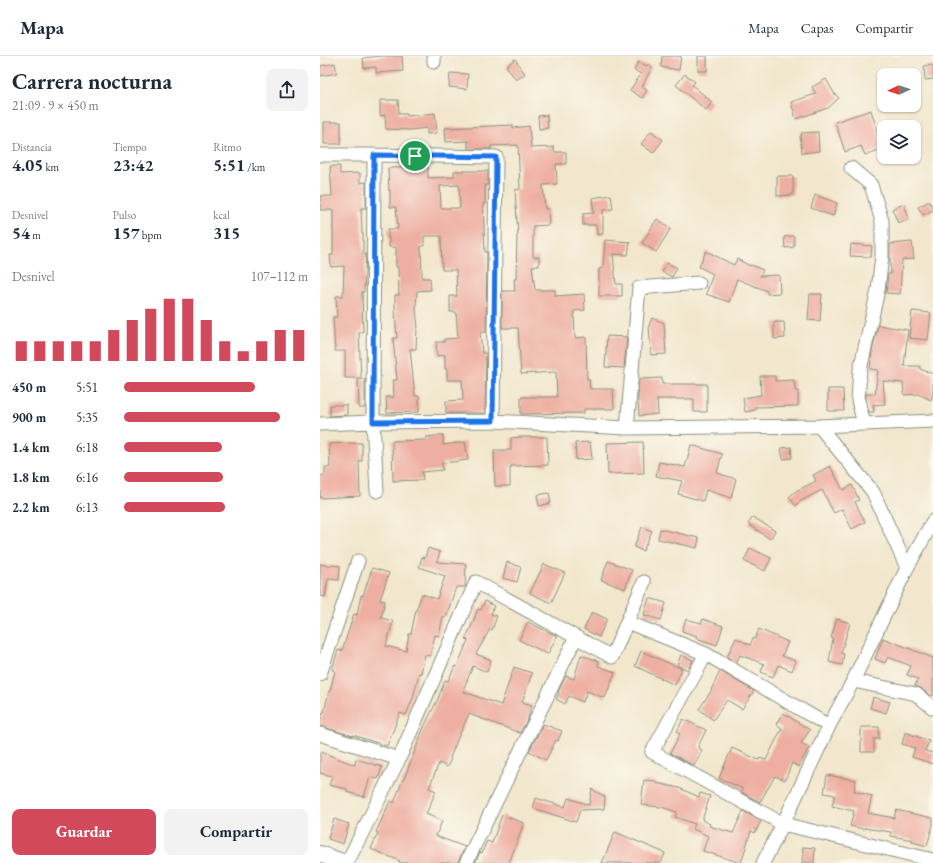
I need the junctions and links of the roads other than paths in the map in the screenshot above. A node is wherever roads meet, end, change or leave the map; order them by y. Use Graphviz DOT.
graph roads {
  1 [pos="320,155"];
  2 [pos="374,155"];
  3 [pos="851,168"];
  4 [pos="699,283"];
  5 [pos="493,421"];
  6 [pos="933,421"];
  7 [pos="373,422"];
  8 [pos="320,424"];
  9 [pos="864,424"];
  10 [pos="819,426"];
  11 [pos="627,428"];
  12 [pos="377,491"];
  13 [pos="933,521"];
  14 [pos="358,561"];
  15 [pos="907,568"];
  16 [pos="644,582"];
  17 [pos="627,622"];
  18 [pos="576,637"];
  19 [pos="706,654"];
  20 [pos="320,674"];
  21 [pos="853,681"];
  22 [pos="933,708"];
  23 [pos="829,726"];
  24 [pos="320,734"];
  25 [pos="399,759"];
  26 [pos="783,824"];
  27 [pos="320,854"];
  28 [pos="933,860"];
  29 [pos="346,863"];
  30 [pos="466,863"];
  31 [pos="762,863"];
  1 -- 2 [label="street"];
  2 -- 5 [label="street"];
  2 -- 7 [label="street"];
  3 -- 9 [label="street"];
  4 -- 11 [label="street"];
  5 -- 7 [label="street"];
  5 -- 11 [label="street"];
  6 -- 9 [label="street"];
  7 -- 8 [label="street"];
  7 -- 12 [label="street"];
  9 -- 10 [label="street"];
  10 -- 11 [label="street"];
  10 -- 15 [label="street"];
  13 -- 15 [label="street"];
  14 -- 20 [label="street"];
  15 -- 21 [label="street"];
  16 -- 17 [label="street"];
  17 -- 18 [label="street"];
  17 -- 19 [label="street"];
  18 -- 25 [label="street"];
  18 -- 30 [label="street"];
  19 -- 23 [label="street"];
  19 -- 26 [label="street"];
  21 -- 22 [label="street"];
  21 -- 23 [label="street"];
  23 -- 26 [label="street"];
  24 -- 25 [label="street"];
  25 -- 29 [label="street"];
  26 -- 28 [label="street"];
  26 -- 31 [label="street"];
  27 -- 29 [label="street"];
}
